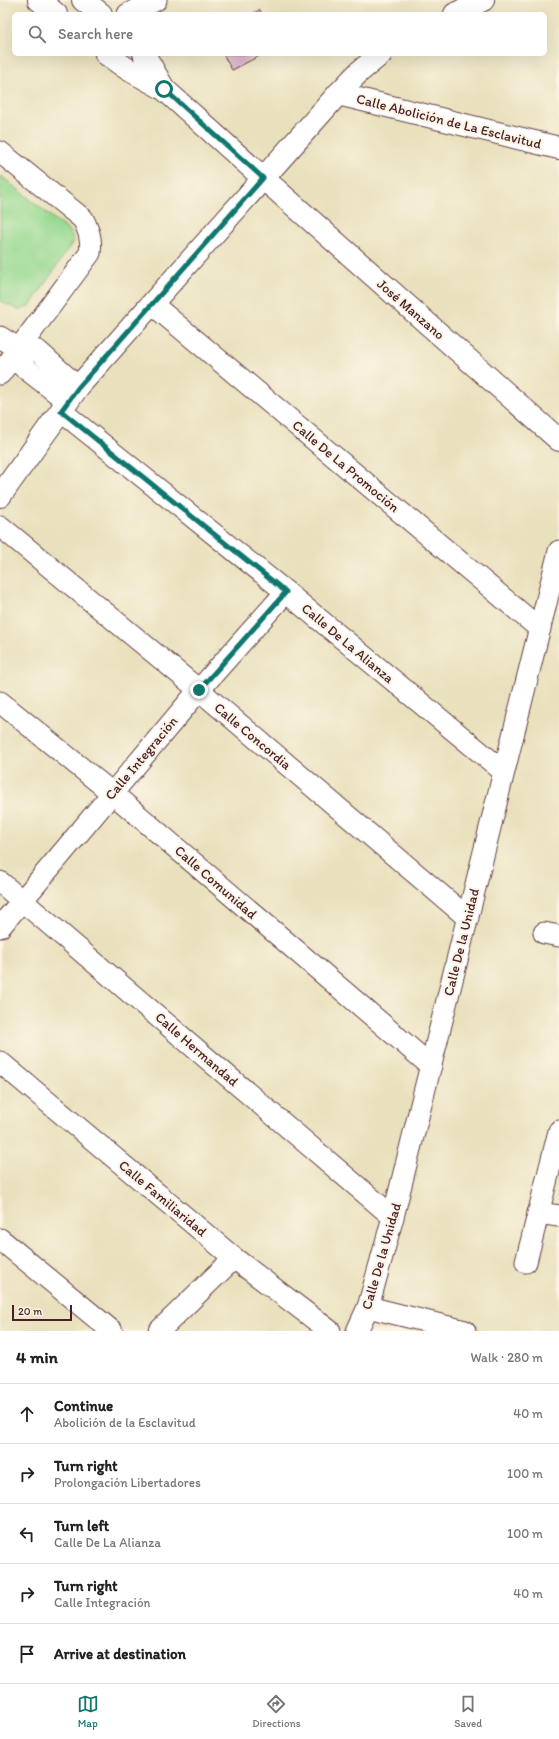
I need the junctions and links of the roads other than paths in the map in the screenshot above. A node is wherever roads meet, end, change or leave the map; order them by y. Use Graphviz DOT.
graph roads {
  1 [pos="39,0"];
  2 [pos="83,0"];
  3 [pos="156,0"];
  4 [pos="483,0"];
  5 [pos="54,12"];
  6 [pos="98,12"];
  7 [pos="132,12"];
  8 [pos="459,12"];
  9 [pos="109,56"];
  10 [pos="145,56"];
  11 [pos="379,56"];
  12 [pos="164,89"];
  13 [pos="338,94"];
  14 [pos="559,148"];
  15 [pos="0,152"];
  16 [pos="263,178"];
  17 [pos="152,304"];
  18 [pos="0,337"];
  19 [pos="19,349"];
  20 [pos="0,374"];
  21 [pos="69,400"];
  22 [pos="559,440"];
  23 [pos="0,496"];
  24 [pos="0,526"];
  25 [pos="559,550"];
  26 [pos="286,592"];
  27 [pos="540,629"];
  28 [pos="199,690"];
  29 [pos="0,702"];
  30 [pos="503,771"];
  31 [pos="112,793"];
  32 [pos="0,882"];
  33 [pos="23,901"];
  34 [pos="468,918"];
  35 [pos="0,928"];
  36 [pos="0,1062"];
  37 [pos="431,1066"];
  38 [pos="559,1131"];
  39 [pos="538,1213"];
  40 [pos="559,1216"];
  41 [pos="393,1217"];
  42 [pos="0,1239"];
  43 [pos="234,1258"];
  44 [pos="526,1262"];
  45 [pos="368,1307"];
  46 [pos="455,1330"];
  47 [pos="112,1331"];
  48 [pos="159,1331"];
  49 [pos="330,1331"];
  50 [pos="357,1331"];
  1 -- 5 [label="street"];
  2 -- 6 [label="street"];
  3 -- 7 [label="street"];
  4 -- 8 [label="street"];
  9 -- 12 [label="street"];
  10 -- 12 [label="street"];
  11 -- 13 [label="street"];
  12 -- 16 [label="street, José Manzano"];
  13 -- 14 [label="street, Calle Abolición de La Esclavitud"];
  13 -- 16 [label="street"];
  15 -- 19 [label="street"];
  16 -- 17 [label="street"];
  16 -- 22 [label="street, José Manzano"];
  17 -- 21 [label="street"];
  17 -- 27 [label="street, Calle De La Promoción"];
  18 -- 19 [label="street"];
  19 -- 20 [label="street"];
  19 -- 21 [label="street, Calle De La Alianza"];
  21 -- 23 [label="street"];
  21 -- 26 [label="street, Calle De La Alianza"];
  24 -- 28 [label="street, Calle Concordia"];
  25 -- 27 [label="street, Calle De la Unidad"];
  26 -- 28 [label="street, Calle Integración"];
  26 -- 30 [label="street, Calle De La Alianza"];
  27 -- 30 [label="street, Calle De la Unidad"];
  28 -- 31 [label="street, Calle Integración"];
  28 -- 34 [label="street, Calle Concordia"];
  29 -- 31 [label="street, Calle Comunidad"];
  30 -- 34 [label="street, Calle De la Unidad"];
  31 -- 33 [label="street, Calle Integración"];
  31 -- 37 [label="street, Calle Comunidad"];
  32 -- 33 [label="street, Calle Hermandad"];
  33 -- 35 [label="street, Calle Integración"];
  33 -- 41 [label="street, Calle Hermandad"];
  34 -- 37 [label="street, Calle De la Unidad"];
  36 -- 43 [label="street, Calle Familiaridad"];
  37 -- 41 [label="street, Calle De la Unidad"];
  38 -- 39 [label="street"];
  39 -- 40 [label="street"];
  39 -- 44 [label="street"];
  41 -- 45 [label="street, Calle De la Unidad"];
  42 -- 47 [label="street"];
  43 -- 48 [label="street"];
  43 -- 49 [label="street, Calle Familiaridad"];
  45 -- 46 [label="street"];
  45 -- 50 [label="street, Calle De la Unidad"];
}
